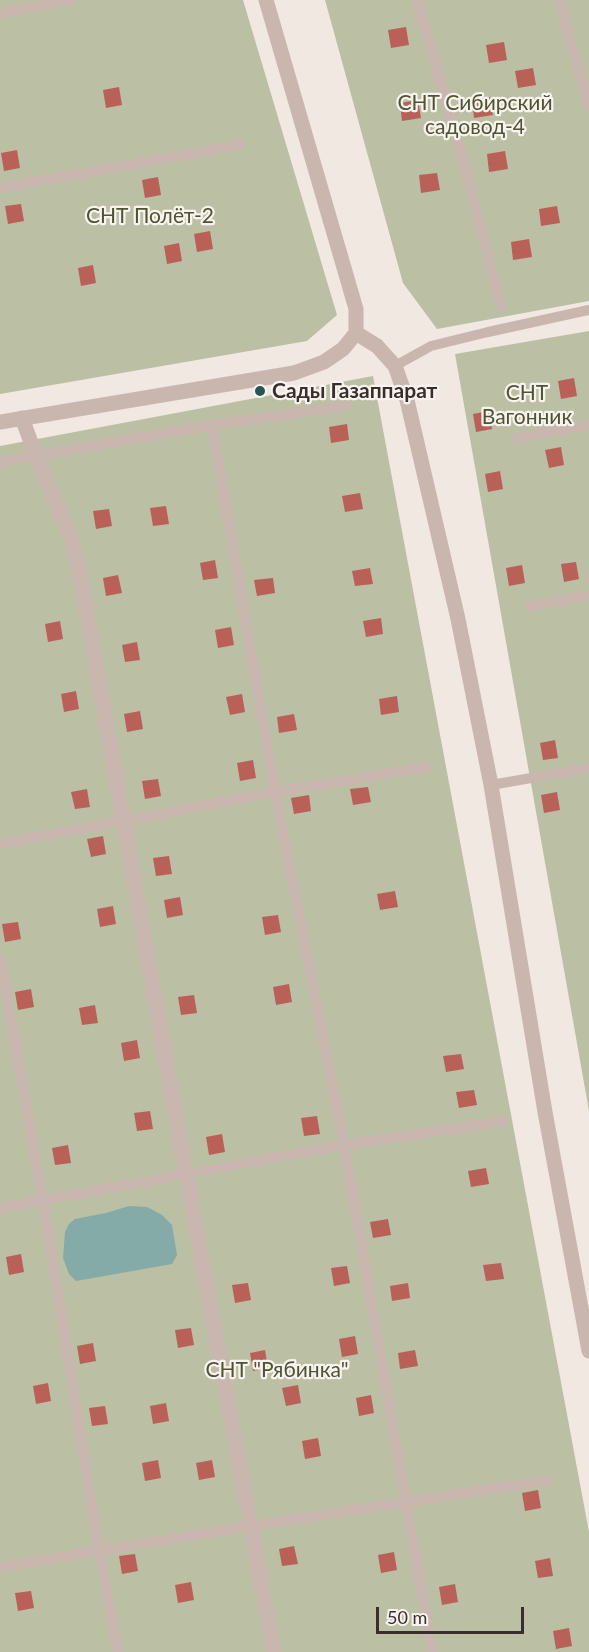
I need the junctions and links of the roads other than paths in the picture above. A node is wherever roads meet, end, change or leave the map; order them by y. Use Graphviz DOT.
graph roads {
  1 [pos="71,0"];
  2 [pos="266,0"];
  3 [pos="417,0"];
  4 [pos="559,0"];
  5 [pos="0,14"];
  6 [pos="589,107"];
  7 [pos="239,145"];
  8 [pos="0,189"];
  9 [pos="501,306"];
  10 [pos="589,310"];
  11 [pos="356,333"];
  12 [pos="395,366"];
  13 [pos="347,406"];
  14 [pos="22,418"];
  15 [pos="0,422"];
  16 [pos="212,425"];
  17 [pos="589,425"];
  18 [pos="516,438"];
  19 [pos="36,456"];
  20 [pos="0,462"];
  21 [pos="589,596"];
  22 [pos="531,606"];
  23 [pos="427,767"];
  24 [pos="589,768"];
  25 [pos="491,785"];
  26 [pos="275,792"];
  27 [pos="123,819"];
  28 [pos="0,844"];
  29 [pos="0,958"];
  30 [pos="504,1121"];
  31 [pos="344,1145"];
  32 [pos="186,1174"];
  33 [pos="44,1201"];
  34 [pos="0,1208"];
  35 [pos="589,1351"];
  36 [pos="549,1480"];
  37 [pos="405,1502"];
  38 [pos="250,1526"];
  39 [pos="99,1550"];
  40 [pos="0,1567"];
  41 [pos="118,1652"];
  42 [pos="274,1652"];
  43 [pos="432,1652"];
  1 -- 5 [label="lane"];
  2 -- 11 [label="street"];
  3 -- 9 [label="lane"];
  4 -- 6 [label="lane"];
  7 -- 8 [label="lane"];
  10 -- 12 [label="lane"];
  11 -- 12 [label="street"];
  11 -- 14 [label="street"];
  12 -- 25 [label="street"];
  13 -- 16 [label="lane"];
  14 -- 15 [label="street"];
  14 -- 19 [label="street"];
  16 -- 19 [label="lane"];
  16 -- 26 [label="lane"];
  17 -- 18 [label="lane"];
  19 -- 20 [label="lane"];
  19 -- 27 [label="street"];
  21 -- 22 [label="lane"];
  23 -- 26 [label="lane"];
  24 -- 25 [label="lane"];
  25 -- 35 [label="street"];
  26 -- 27 [label="lane"];
  26 -- 31 [label="lane"];
  27 -- 28 [label="lane"];
  27 -- 32 [label="street"];
  29 -- 33 [label="lane"];
  30 -- 31 [label="lane"];
  31 -- 32 [label="lane"];
  31 -- 37 [label="lane"];
  32 -- 33 [label="lane"];
  32 -- 38 [label="street"];
  33 -- 34 [label="lane"];
  33 -- 39 [label="lane"];
  36 -- 37 [label="lane"];
  37 -- 38 [label="lane"];
  37 -- 43 [label="lane"];
  38 -- 39 [label="lane"];
  38 -- 42 [label="street"];
  39 -- 40 [label="lane"];
  39 -- 41 [label="lane"];
}
